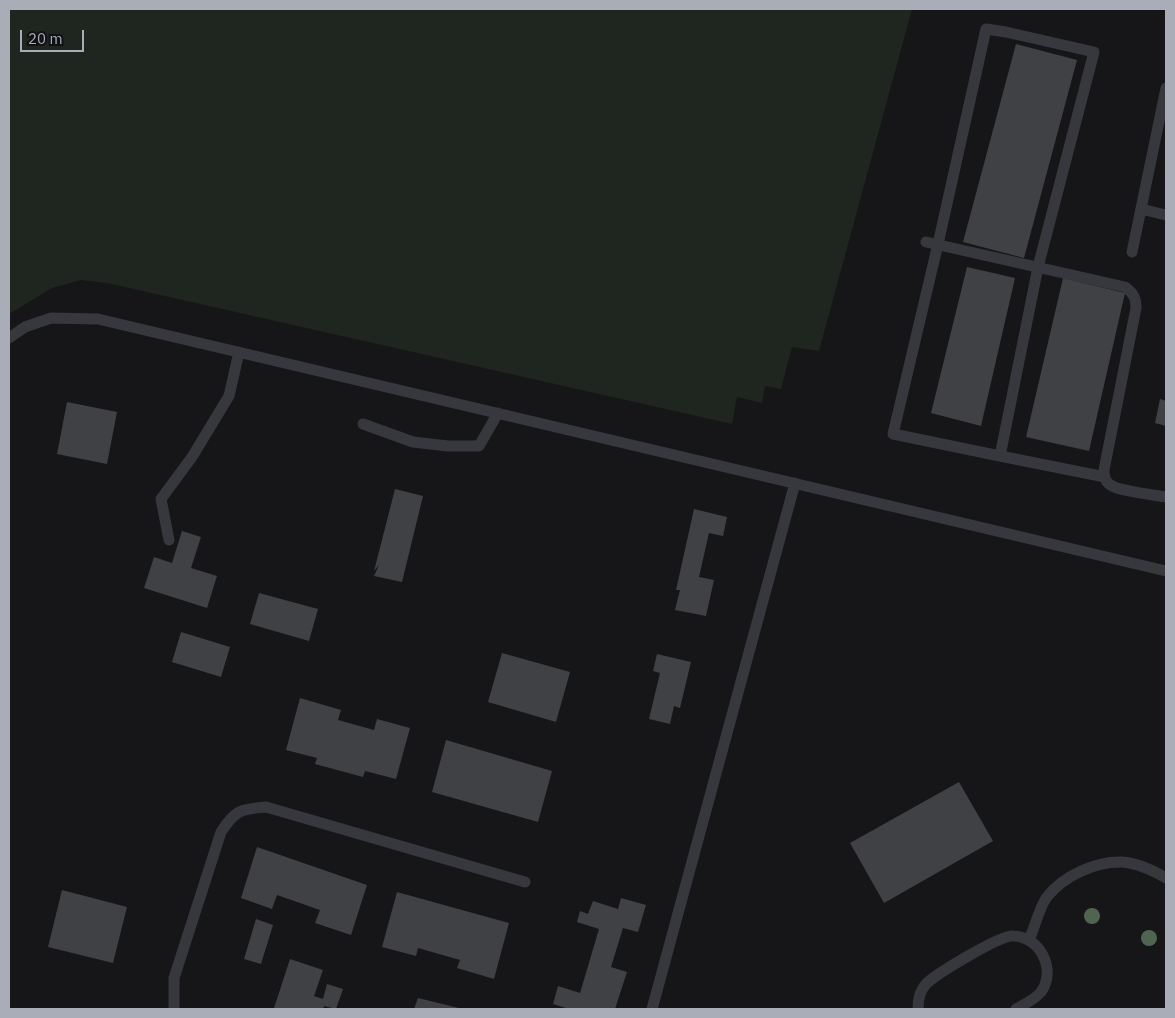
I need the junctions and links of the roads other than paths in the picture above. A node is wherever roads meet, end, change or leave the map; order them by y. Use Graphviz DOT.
graph roads {
  1 [pos="1166,88"];
  2 [pos="1141,209"];
  3 [pos="1166,214"];
  4 [pos="932,243"];
  5 [pos="1132,252"];
  6 [pos="1038,267"];
  7 [pos="9,338"];
  8 [pos="239,352"];
  9 [pos="498,413"];
  10 [pos="363,424"];
  11 [pos="1000,456"];
  12 [pos="1104,477"];
  13 [pos="795,483"];
  14 [pos="1166,497"];
  15 [pos="169,540"];
  16 [pos="1166,571"];
  17 [pos="1166,878"];
  18 [pos="525,882"];
  19 [pos="1030,940"];
  20 [pos="174,1009"];
  21 [pos="652,1009"];
  22 [pos="918,1009"];
  23 [pos="1016,1009"];
  1 -- 2 [label="lane"];
  2 -- 3 [label="lane"];
  2 -- 5 [label="lane"];
  4 -- 6 [label="lane"];
  4 -- 6 [label="lane"];
  4 -- 11 [label="lane"];
  6 -- 11 [label="lane"];
  6 -- 12 [label="lane"];
  7 -- 8 [label="lane"];
  8 -- 9 [label="lane"];
  8 -- 15 [label="lane"];
  9 -- 10 [label="lane"];
  9 -- 13 [label="lane"];
  11 -- 12 [label="lane"];
  12 -- 14 [label="lane"];
  13 -- 16 [label="lane"];
  13 -- 21 [label="lane"];
  17 -- 19 [label="lane"];
  18 -- 20 [label="lane"];
  19 -- 22 [label="lane"];
  19 -- 23 [label="lane"];
}
